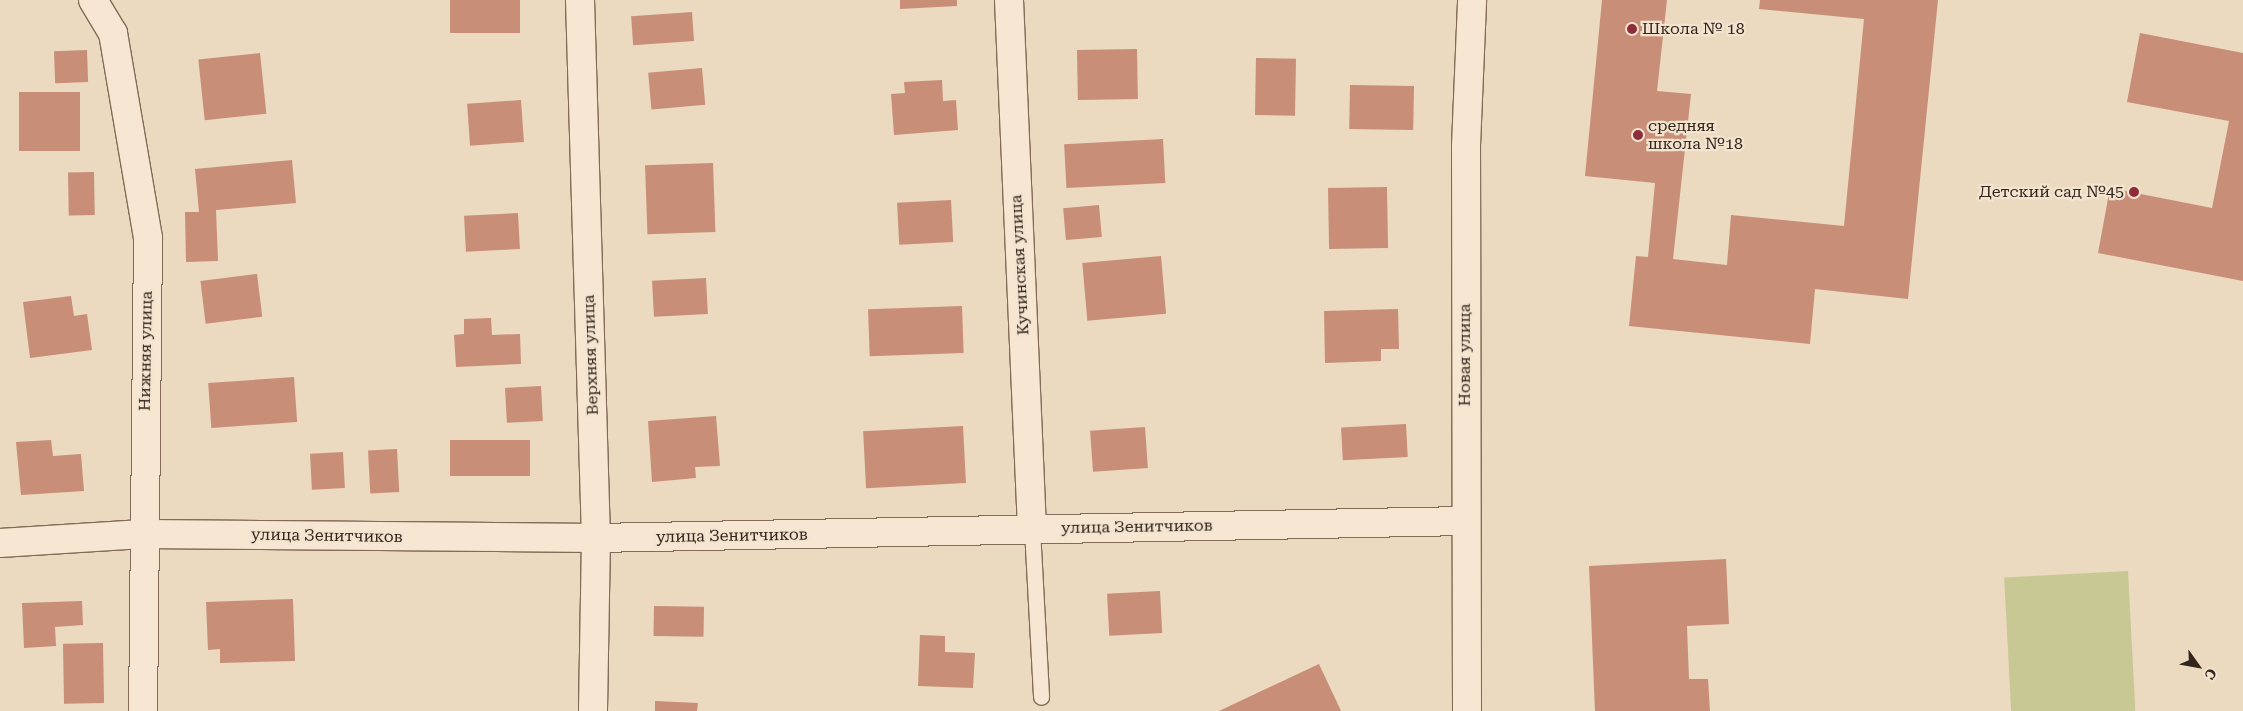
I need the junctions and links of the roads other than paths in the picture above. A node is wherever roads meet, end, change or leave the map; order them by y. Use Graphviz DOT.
graph roads {
  1 [pos="93,0"];
  2 [pos="580,0"];
  3 [pos="1009,0"];
  4 [pos="1472,0"];
  5 [pos="1465,521"];
  6 [pos="1032,530"];
  7 [pos="143,534"];
  8 [pos="596,538"];
  9 [pos="0,543"];
  10 [pos="1041,697"];
  11 [pos="142,711"];
  12 [pos="593,711"];
  13 [pos="1467,711"];
  1 -- 7 [label="street, Нижняя улица"];
  2 -- 8 [label="street, Верхняя улица"];
  3 -- 6 [label="street, Кучинская улица"];
  4 -- 5 [label="street, Новая улица"];
  5 -- 6 [label="street, улица Зенитчиков"];
  5 -- 13 [label="street, Новая улица"];
  6 -- 8 [label="street, улица Зенитчиков"];
  6 -- 10 [label="lane"];
  7 -- 8 [label="street, улица Зенитчиков"];
  7 -- 9 [label="street, улица Зенитчиков"];
  7 -- 11 [label="street, Нижняя улица"];
  8 -- 12 [label="street, Верхняя улица"];
}
